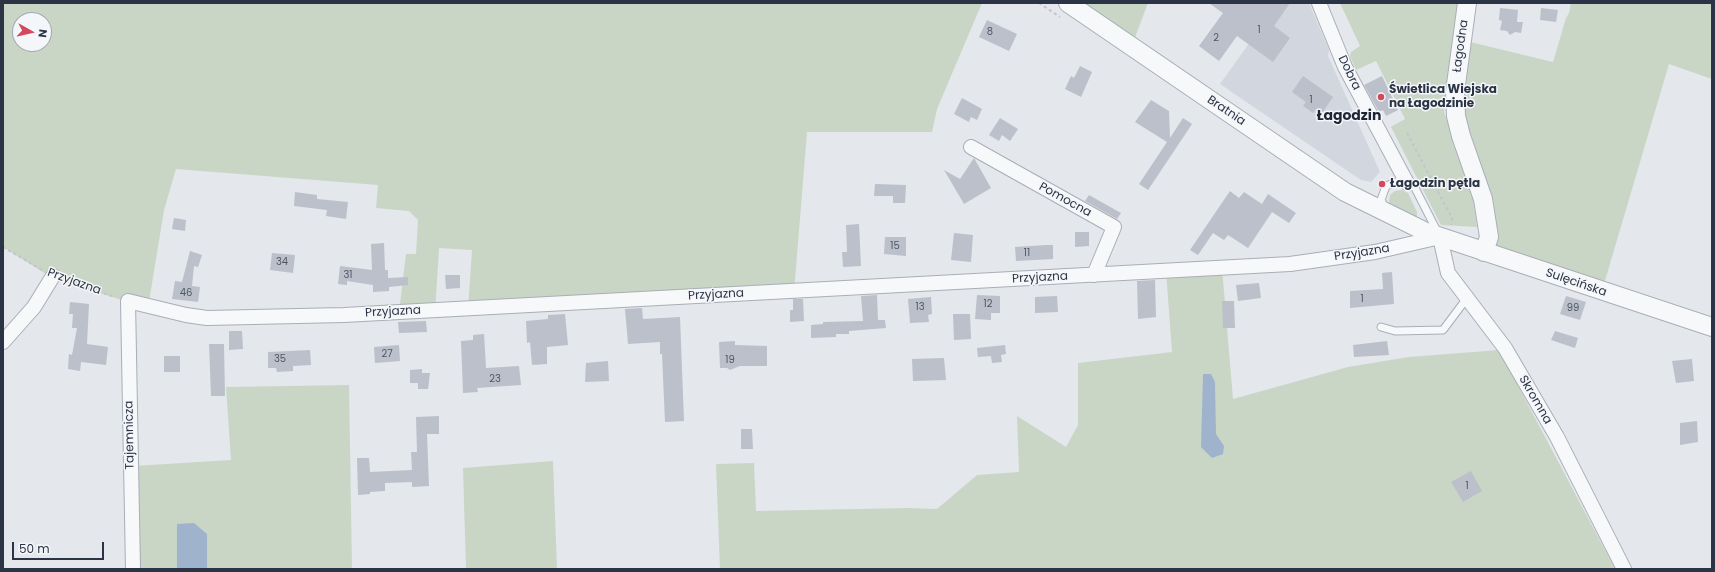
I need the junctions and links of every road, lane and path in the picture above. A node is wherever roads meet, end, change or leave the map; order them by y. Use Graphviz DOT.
graph roads {
  1 [pos="1068,3"];
  2 [pos="1319,3"];
  3 [pos="1467,3"];
  4 [pos="1407,133"];
  5 [pos="971,147"];
  6 [pos="1408,183"];
  7 [pos="1387,213"];
  8 [pos="1444,238"];
  9 [pos="3,247"];
  10 [pos="1484,252"];
  11 [pos="1094,275"];
  12 [pos="53,276"];
  13 [pos="1467,298"];
  14 [pos="128,301"];
  15 [pos="1381,327"];
  16 [pos="1712,327"];
  17 [pos="3,342"];
  18 [pos="133,569"];
  19 [pos="1624,569"];
  1 -- 7 [label="street, Bratnia"];
  2 -- 6 [label="street, Dobra"];
  3 -- 10 [label="street, Łagodna"];
  4 -- 8 [label="path"];
  5 -- 11 [label="street, Pomocna"];
  6 -- 7 [label="lane"];
  6 -- 8 [label="lane"];
  7 -- 8 [label="street, Bratnia"];
  8 -- 10 [label="street, Sulęcińska"];
  8 -- 11 [label="street, Przyjazna"];
  8 -- 13 [label="street, Skromna"];
  9 -- 12 [label="path, Przyjazna"];
  10 -- 16 [label="street, Sulęcińska"];
  11 -- 14 [label="street, Przyjazna"];
  12 -- 14 [label="path, Przyjazna"];
  12 -- 17 [label="street"];
  13 -- 15 [label="lane"];
  13 -- 19 [label="street, Skromna"];
  14 -- 18 [label="street, Tajemnicza"];
}
